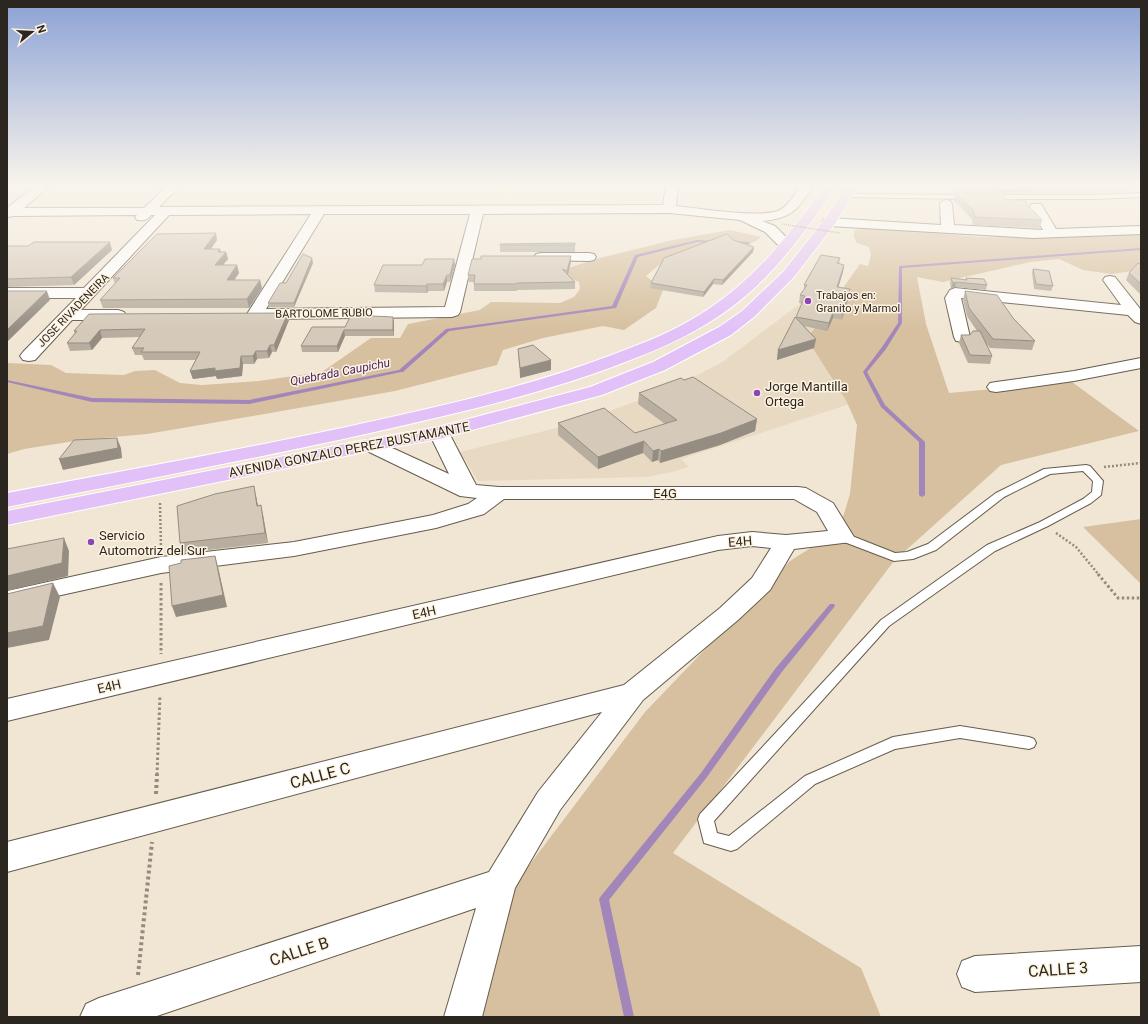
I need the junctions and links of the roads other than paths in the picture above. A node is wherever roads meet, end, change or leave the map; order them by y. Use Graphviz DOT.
graph roads {
  1 [pos="126,235"];
  2 [pos="140,235"];
  3 [pos="303,235"];
  4 [pos="475,235"];
  5 [pos="776,235"];
  6 [pos="794,235"];
  7 [pos="828,235"];
  8 [pos="122,239"];
  9 [pos="786,245"];
  10 [pos="527,257"];
  11 [pos="589,257"];
  12 [pos="1110,280"];
  13 [pos="79,290"];
  14 [pos="7,293"];
  15 [pos="68,315"];
  16 [pos="130,315"];
  17 [pos="1137,315"];
  18 [pos="962,337"];
  19 [pos="29,356"];
  20 [pos="1141,363"];
  21 [pos="996,387"];
  22 [pos="439,433"];
  23 [pos="370,445"];
  24 [pos="160,479"];
  25 [pos="468,491"];
  26 [pos="499,493"];
  27 [pos="7,500"];
  28 [pos="7,518"];
  29 [pos="844,537"];
  30 [pos="786,542"];
  31 [pos="7,599"];
  32 [pos="633,694"];
  33 [pos="7,710"];
  34 [pos="1029,743"];
  35 [pos="7,857"];
  36 [pos="500,884"];
  37 [pos="1141,964"];
  38 [pos="975,974"];
  39 [pos="99,1017"];
  40 [pos="463,1017"];
  1 -- 8 [label="street"];
  2 -- 13 [label="street, JOSE RIVADENEIRA"];
  3 -- 4 [label="street, BARTOLOME RUBIO"];
  5 -- 9 [label="street"];
  6 -- 9 [label="main road, AVENIDA GONZALO PEREZ BUSTAMANTE"];
  7 -- 22 [label="main road, AVENIDA GONZALO PEREZ BUSTAMANTE"];
  9 -- 24 [label="main road, AVENIDA GONZALO PEREZ BUSTAMANTE"];
  10 -- 11 [label="street"];
  12 -- 17 [label="street"];
  13 -- 14 [label="street"];
  13 -- 15 [label="street, JOSE RIVADENEIRA"];
  15 -- 16 [label="street"];
  15 -- 19 [label="street, JOSE RIVADENEIRA"];
  17 -- 18 [label="street"];
  20 -- 21 [label="street"];
  22 -- 23 [label="main road, AVENIDA GONZALO PEREZ BUSTAMANTE"];
  22 -- 25 [label="street"];
  23 -- 24 [label="main road, AVENIDA GONZALO PEREZ BUSTAMANTE"];
  23 -- 25 [label="street, E4G"];
  24 -- 27 [label="main road, AVENIDA GONZALO PEREZ BUSTAMANTE"];
  24 -- 28 [label="main road, AVENIDA GONZALO PEREZ BUSTAMANTE"];
  25 -- 26 [label="street, E4G"];
  26 -- 29 [label="street, E4G"];
  26 -- 31 [label="street"];
  29 -- 30 [label="street, E4H"];
  29 -- 34 [label="lane"];
  30 -- 32 [label="street"];
  30 -- 33 [label="street, E4H"];
  32 -- 35 [label="street, CALLE C"];
  32 -- 36 [label="street"];
  36 -- 39 [label="street, CALLE B"];
  36 -- 40 [label="street"];
  37 -- 38 [label="street, CALLE 3"];
}
